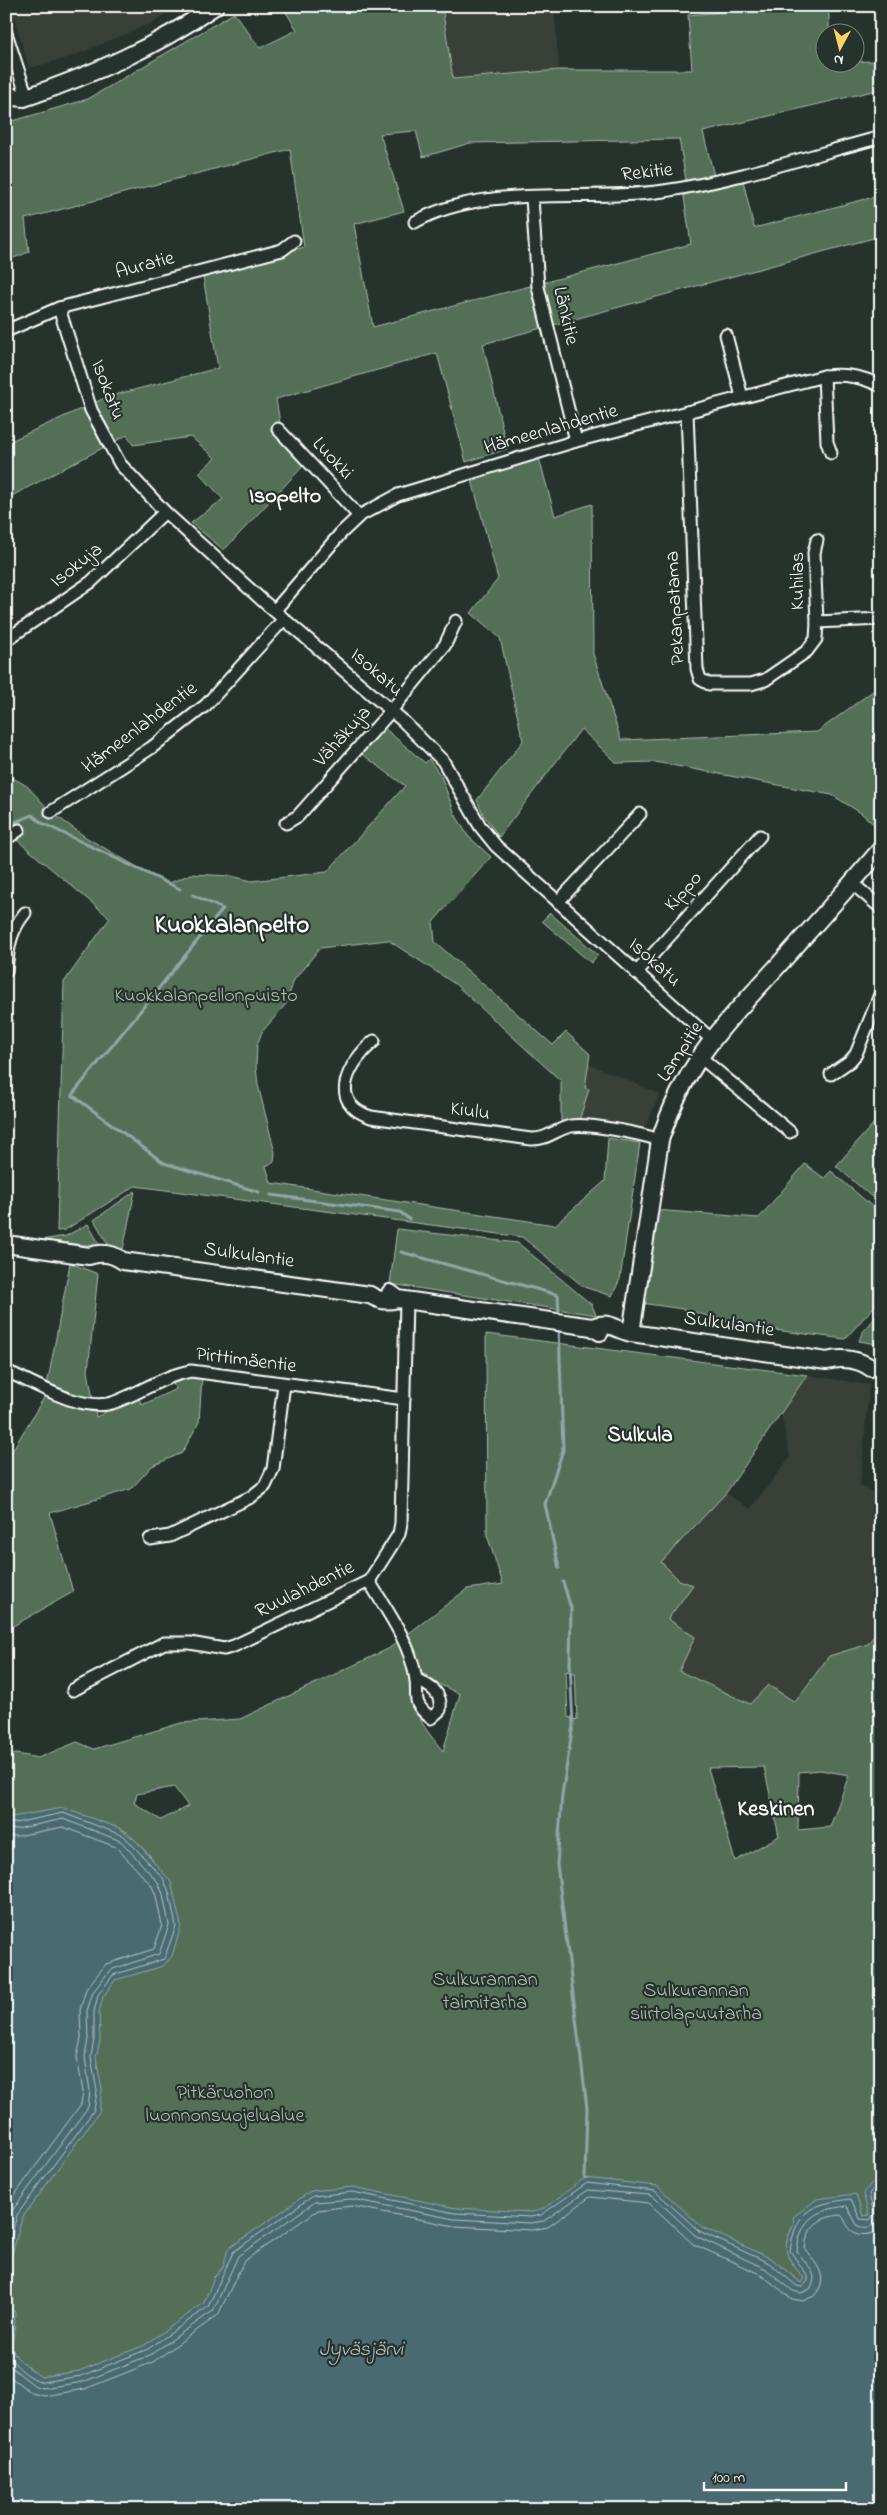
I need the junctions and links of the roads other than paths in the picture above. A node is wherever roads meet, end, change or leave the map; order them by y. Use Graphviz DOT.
graph roads {
  1 [pos="215,6"];
  2 [pos="6,33"];
  3 [pos="26,97"];
  4 [pos="6,99"];
  5 [pos="6,108"];
  6 [pos="881,137"];
  7 [pos="532,198"];
  8 [pos="415,222"];
  9 [pos="294,241"];
  10 [pos="59,308"];
  11 [pos="6,331"];
  12 [pos="726,335"];
  13 [pos="824,376"];
  14 [pos="881,386"];
  15 [pos="742,397"];
  16 [pos="687,412"];
  17 [pos="278,429"];
  18 [pos="576,441"];
  19 [pos="831,453"];
  20 [pos="165,512"];
  21 [pos="359,516"];
  22 [pos="817,540"];
  23 [pos="274,610"];
  24 [pos="284,619"];
  25 [pos="881,619"];
  26 [pos="456,621"];
  27 [pos="817,622"];
  28 [pos="6,640"];
  29 [pos="390,712"];
  30 [pos="51,812"];
  31 [pos="640,814"];
  32 [pos="286,823"];
  33 [pos="20,830"];
  34 [pos="760,836"];
  35 [pos="6,839"];
  36 [pos="881,849"];
  37 [pos="852,883"];
  38 [pos="558,902"];
  39 [pos="881,908"];
  40 [pos="25,913"];
  41 [pos="6,971"];
  42 [pos="636,973"];
  43 [pos="881,992"];
  44 [pos="711,1039"];
  45 [pos="374,1041"];
  46 [pos="699,1056"];
  47 [pos="831,1074"];
  48 [pos="790,1132"];
  49 [pos="660,1140"];
  50 [pos="6,1244"];
  51 [pos="402,1299"];
  52 [pos="628,1332"];
  53 [pos="876,1368"];
  54 [pos="6,1370"];
  55 [pos="284,1384"];
  56 [pos="404,1399"];
  57 [pos="150,1539"];
  58 [pos="369,1581"];
  59 [pos="416,1679"];
  60 [pos="73,1690"];
  1 -- 3 [label="main road"];
  2 -- 3 [label="street"];
  3 -- 4 [label="main road"];
  3 -- 5 [label="main road"];
  6 -- 7 [label="street, Rekitie"];
  7 -- 8 [label="street, Rekitie"];
  7 -- 18 [label="street, Länkitie"];
  9 -- 10 [label="street, Auratie"];
  10 -- 11 [label="street, Auratie"];
  10 -- 20 [label="street, Isokatu"];
  12 -- 15 [label="street"];
  13 -- 14 [label="street, Hämeenlahdentie"];
  13 -- 15 [label="street, Hämeenlahdentie"];
  13 -- 19 [label="street"];
  15 -- 16 [label="street, Hämeenlahdentie"];
  16 -- 18 [label="street, Hämeenlahdentie"];
  16 -- 27 [label="street, Pekanpatama"];
  17 -- 21 [label="street, Luokki"];
  18 -- 21 [label="street, Hämeenlahdentie"];
  20 -- 23 [label="street, Isokatu"];
  20 -- 28 [label="street, Isokuja"];
  21 -- 23 [label="street, Hämeenlahdentie"];
  22 -- 27 [label="street, Kuhilas"];
  23 -- 24 [label="street, Isokatu"];
  24 -- 29 [label="street, Isokatu"];
  24 -- 30 [label="street, Hämeenlahdentie"];
  25 -- 27 [label="street"];
  26 -- 29 [label="street, Vähäkuja"];
  29 -- 32 [label="street, Vähäkuja"];
  29 -- 38 [label="street, Isokatu"];
  31 -- 38 [label="street"];
  33 -- 35 [label="street"];
  34 -- 42 [label="street, Kippo"];
  36 -- 37 [label="main road, Lampitie"];
  37 -- 39 [label="street"];
  37 -- 44 [label="main road, Lampitie"];
  38 -- 42 [label="street, Isokatu"];
  40 -- 41 [label="street"];
  42 -- 44 [label="street, Isokatu"];
  43 -- 47 [label="street"];
  44 -- 46 [label="main road, Lampitie"];
  45 -- 49 [label="street, Kiulu"];
  46 -- 48 [label="street"];
  46 -- 49 [label="main road, Lampitie"];
  49 -- 52 [label="main road, Lampitie"];
  50 -- 51 [label="main road, Sulkulantie"];
  51 -- 52 [label="main road, Sulkulantie"];
  51 -- 56 [label="street, Ruulahdentie"];
  52 -- 53 [label="main road, Sulkulantie"];
  54 -- 55 [label="street, Pirttimäentie"];
  55 -- 56 [label="street, Pirttimäentie"];
  55 -- 57 [label="street"];
  56 -- 58 [label="street, Ruulahdentie"];
  58 -- 59 [label="street"];
  58 -- 60 [label="street, Ruulahdentie"];
}
